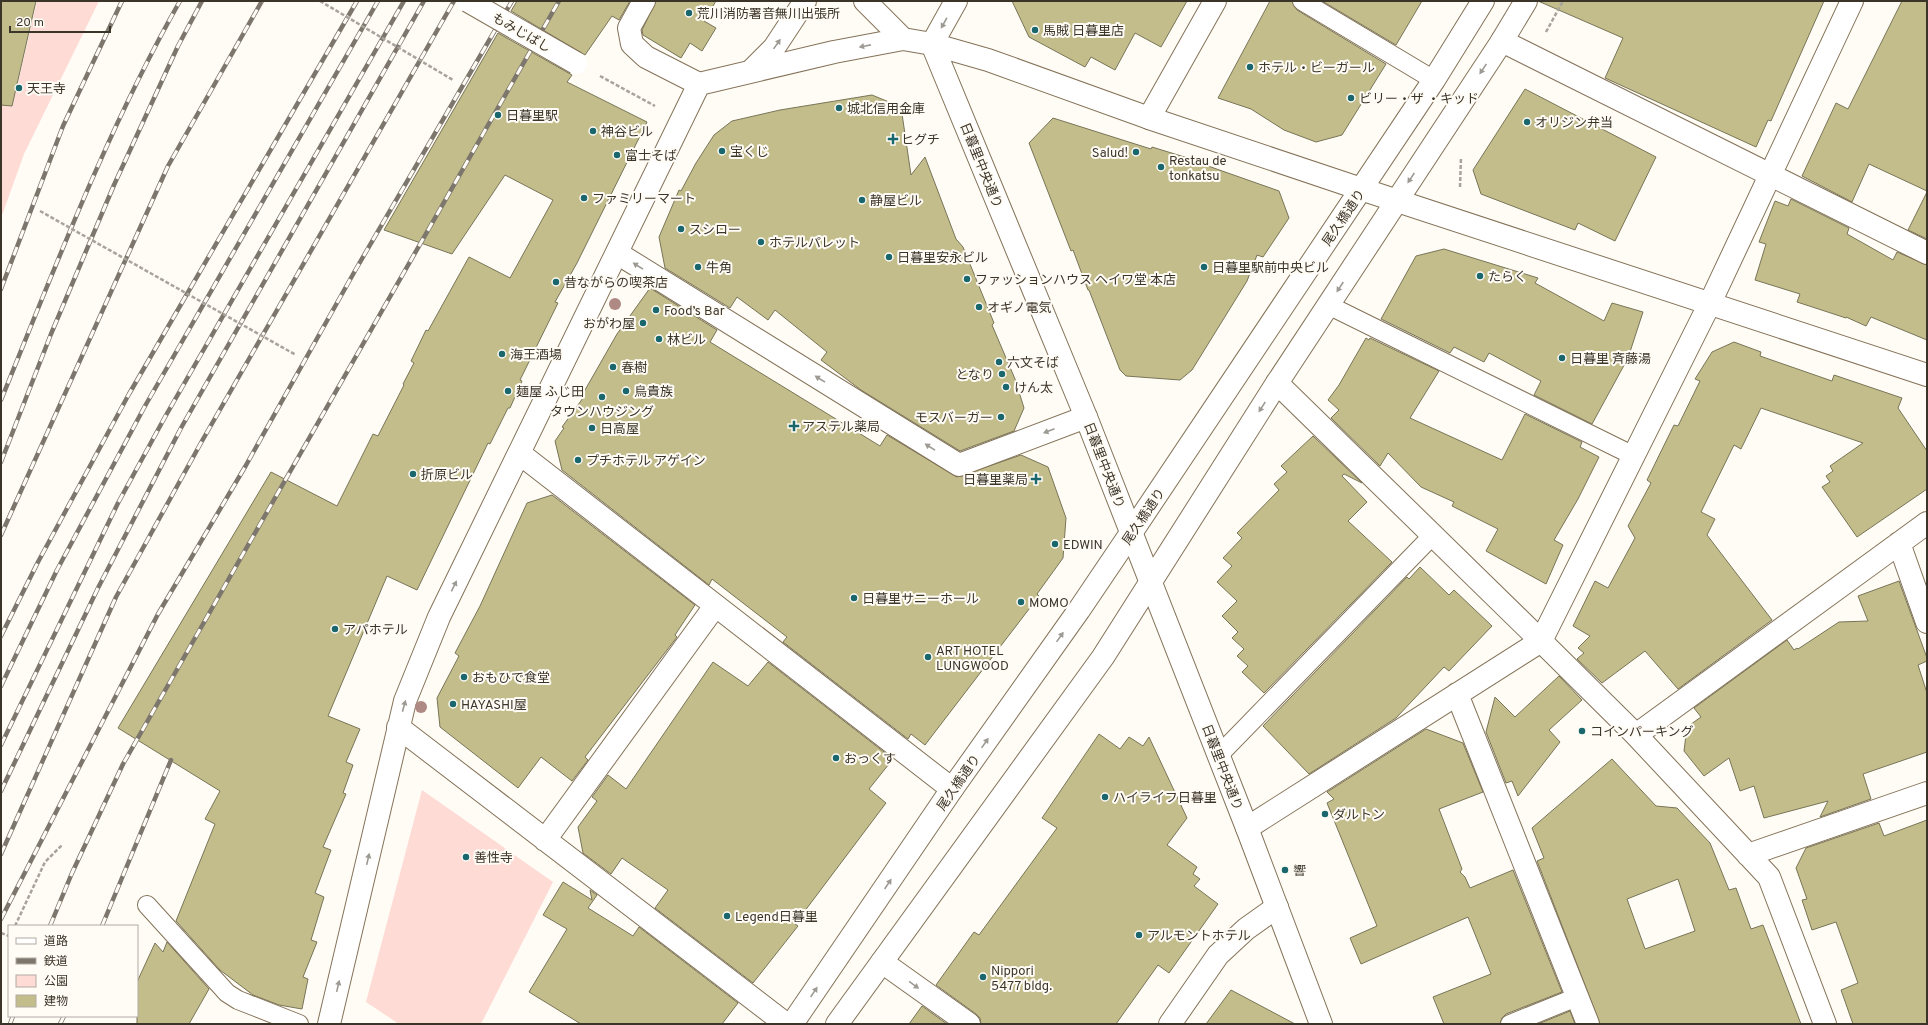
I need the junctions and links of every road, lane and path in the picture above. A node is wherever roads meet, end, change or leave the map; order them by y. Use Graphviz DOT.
graph roads {
  1 [pos="320,1"];
  2 [pos="468,1"];
  3 [pos="644,1"];
  4 [pos="805,1"];
  5 [pos="865,1"];
  6 [pos="956,1"];
  7 [pos="1215,1"];
  8 [pos="1302,1"];
  9 [pos="1483,1"];
  10 [pos="1526,1"];
  11 [pos="1563,1"];
  12 [pos="1852,1"];
  13 [pos="1544,35"];
  14 [pos="903,39"];
  15 [pos="1502,41"];
  16 [pos="932,44"];
  17 [pos="576,63"];
  18 [pos="750,72"];
  19 [pos="453,80"];
  20 [pos="1434,80"];
  21 [pos="699,84"];
  22 [pos="643,100"];
  23 [pos="1149,118"];
  24 [pos="1770,175"];
  25 [pos="1361,189"];
  26 [pos="1396,200"];
  27 [pos="40,211"];
  28 [pos="617,253"];
  29 [pos="1927,253"];
  30 [pos="1710,303"];
  31 [pos="1328,305"];
  32 [pos="296,355"];
  33 [pos="1927,375"];
  34 [pos="1277,383"];
  35 [pos="1086,417"];
  36 [pos="519,453"];
  37 [pos="1634,456"];
  38 [pos="1927,524"];
  39 [pos="1131,533"];
  40 [pos="1433,535"];
  41 [pos="1899,543"];
  42 [pos="1150,581"];
  43 [pos="715,606"];
  44 [pos="1927,622"];
  45 [pos="1542,641"];
  46 [pos="1457,694"];
  47 [pos="398,727"];
  48 [pos="1636,735"];
  49 [pos="1219,755"];
  50 [pos="952,789"];
  51 [pos="1927,793"];
  52 [pos="1247,828"];
  53 [pos="545,840"];
  54 [pos="62,845"];
  55 [pos="1748,855"];
  56 [pos="147,905"];
  57 [pos="1277,907"];
  58 [pos="15,925"];
  59 [pos="882,962"];
  60 [pos="1577,997"];
  61 [pos="299,1024"];
  62 [pos="329,1024"];
  63 [pos="786,1024"];
  64 [pos="792,1024"];
  65 [pos="837,1024"];
  66 [pos="969,1024"];
  67 [pos="1170,1024"];
  68 [pos="1321,1024"];
  69 [pos="1510,1024"];
  70 [pos="1588,1024"];
  71 [pos="1825,1024"];
  1 -- 19 [label="path, bridge"];
  2 -- 17 [label="street, もみじばし, bridge"];
  3 -- 21 [label="street"];
  18 -- 4 [label="street, one-way"];
  5 -- 14 [label="street"];
  6 -- 16 [label="street, one-way"];
  7 -- 23 [label="street"];
  8 -- 20 [label="lane"];
  9 -- 20 [label="street, 尾久橋通り"];
  10 -- 15 [label="street"];
  11 -- 13 [label="path"];
  12 -- 24 [label="street"];
  14 -- 16 [label="street"];
  14 -- 18 [label="street, one-way"];
  15 -- 24 [label="street"];
  15 -- 26 [label="street, one-way"];
  16 -- 23 [label="street"];
  16 -- 35 [label="street, 日暮里中央通り"];
  17 -- 22 [label="path"];
  18 -- 21 [label="street"];
  20 -- 25 [label="street, 尾久橋通り"];
  21 -- 28 [label="street"];
  23 -- 25 [label="street"];
  24 -- 29 [label="street"];
  24 -- 30 [label="street"];
  25 -- 26 [label="street"];
  25 -- 39 [label="street, 尾久橋通り"];
  26 -- 30 [label="street"];
  26 -- 31 [label="street, one-way"];
  27 -- 32 [label="path, bridge"];
  35 -- 28 [label="street, one-way"];
  28 -- 36 [label="street"];
  30 -- 33 [label="street"];
  30 -- 37 [label="street"];
  31 -- 34 [label="street"];
  31 -- 37 [label="lane"];
  34 -- 40 [label="street"];
  34 -- 42 [label="street, one-way"];
  35 -- 39 [label="street, 日暮里中央通り"];
  36 -- 43 [label="street"];
  47 -- 36 [label="street, one-way"];
  37 -- 45 [label="street"];
  38 -- 41 [label="street"];
  39 -- 42 [label="street, 日暮里中央通り"];
  50 -- 39 [label="street, 尾久橋通り, one-way"];
  40 -- 45 [label="street"];
  40 -- 49 [label="lane"];
  41 -- 44 [label="street"];
  41 -- 48 [label="street"];
  42 -- 49 [label="street, 日暮里中央通り"];
  42 -- 59 [label="street"];
  43 -- 50 [label="street"];
  43 -- 53 [label="street"];
  45 -- 46 [label="street"];
  45 -- 48 [label="street"];
  46 -- 52 [label="street"];
  46 -- 60 [label="street"];
  47 -- 53 [label="street"];
  62 -- 47 [label="street, one-way"];
  48 -- 55 [label="street"];
  49 -- 52 [label="street, 日暮里中央通り"];
  64 -- 50 [label="street, 尾久橋通り, one-way"];
  51 -- 55 [label="street"];
  52 -- 57 [label="street, 日暮里中央通り"];
  53 -- 63 [label="street"];
  54 -- 58 [label="path"];
  55 -- 71 [label="street"];
  56 -- 61 [label="lane"];
  57 -- 67 [label="street"];
  57 -- 68 [label="street, 日暮里中央通り"];
  59 -- 65 [label="street"];
  59 -- 66 [label="street, one-way"];
  60 -- 69 [label="lane"];
  60 -- 70 [label="street"];
}
